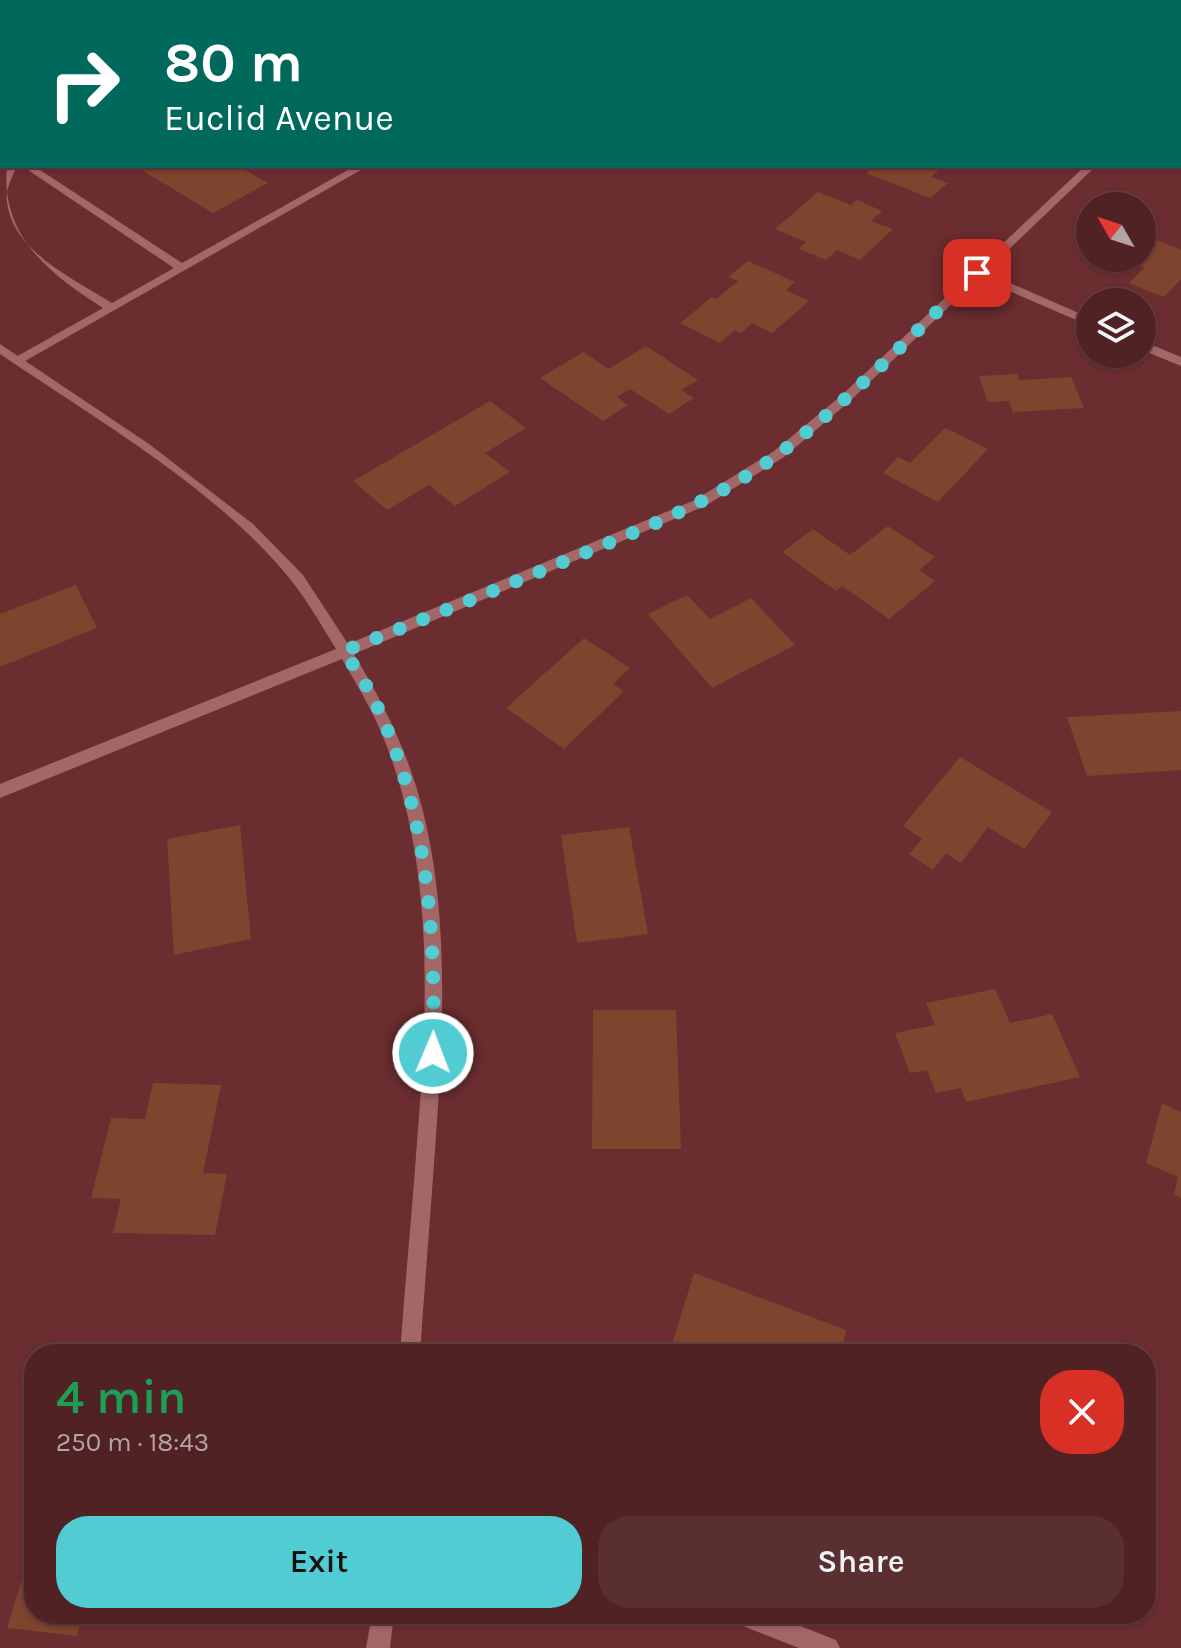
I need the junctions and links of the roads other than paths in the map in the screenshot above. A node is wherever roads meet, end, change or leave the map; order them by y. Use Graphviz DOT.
graph roads {
  1 [pos="11,168"];
  2 [pos="30,168"];
  3 [pos="359,168"];
  4 [pos="1089,168"];
  5 [pos="182,268"];
  6 [pos="977,273"];
  7 [pos="111,308"];
  8 [pos="1076,316"];
  9 [pos="0,348"];
  10 [pos="1156,351"];
  11 [pos="18,361"];
  12 [pos="1181,362"];
  13 [pos="344,651"];
  14 [pos="0,791"];
  15 [pos="411,1344"];
  16 [pos="382,1624"];
  17 [pos="767,1624"];
  18 [pos="378,1648"];
  19 [pos="828,1648"];
  1 -- 7 [label="street"];
  2 -- 5 [label="street"];
  3 -- 5 [label="street"];
  4 -- 6 [label="street"];
  5 -- 7 [label="street"];
  6 -- 8 [label="street"];
  6 -- 13 [label="street"];
  7 -- 11 [label="street"];
  9 -- 11 [label="street"];
  10 -- 12 [label="street"];
  11 -- 13 [label="street"];
  13 -- 14 [label="street"];
  13 -- 15 [label="street"];
  16 -- 18 [label="street"];
  17 -- 19 [label="street"];
}
